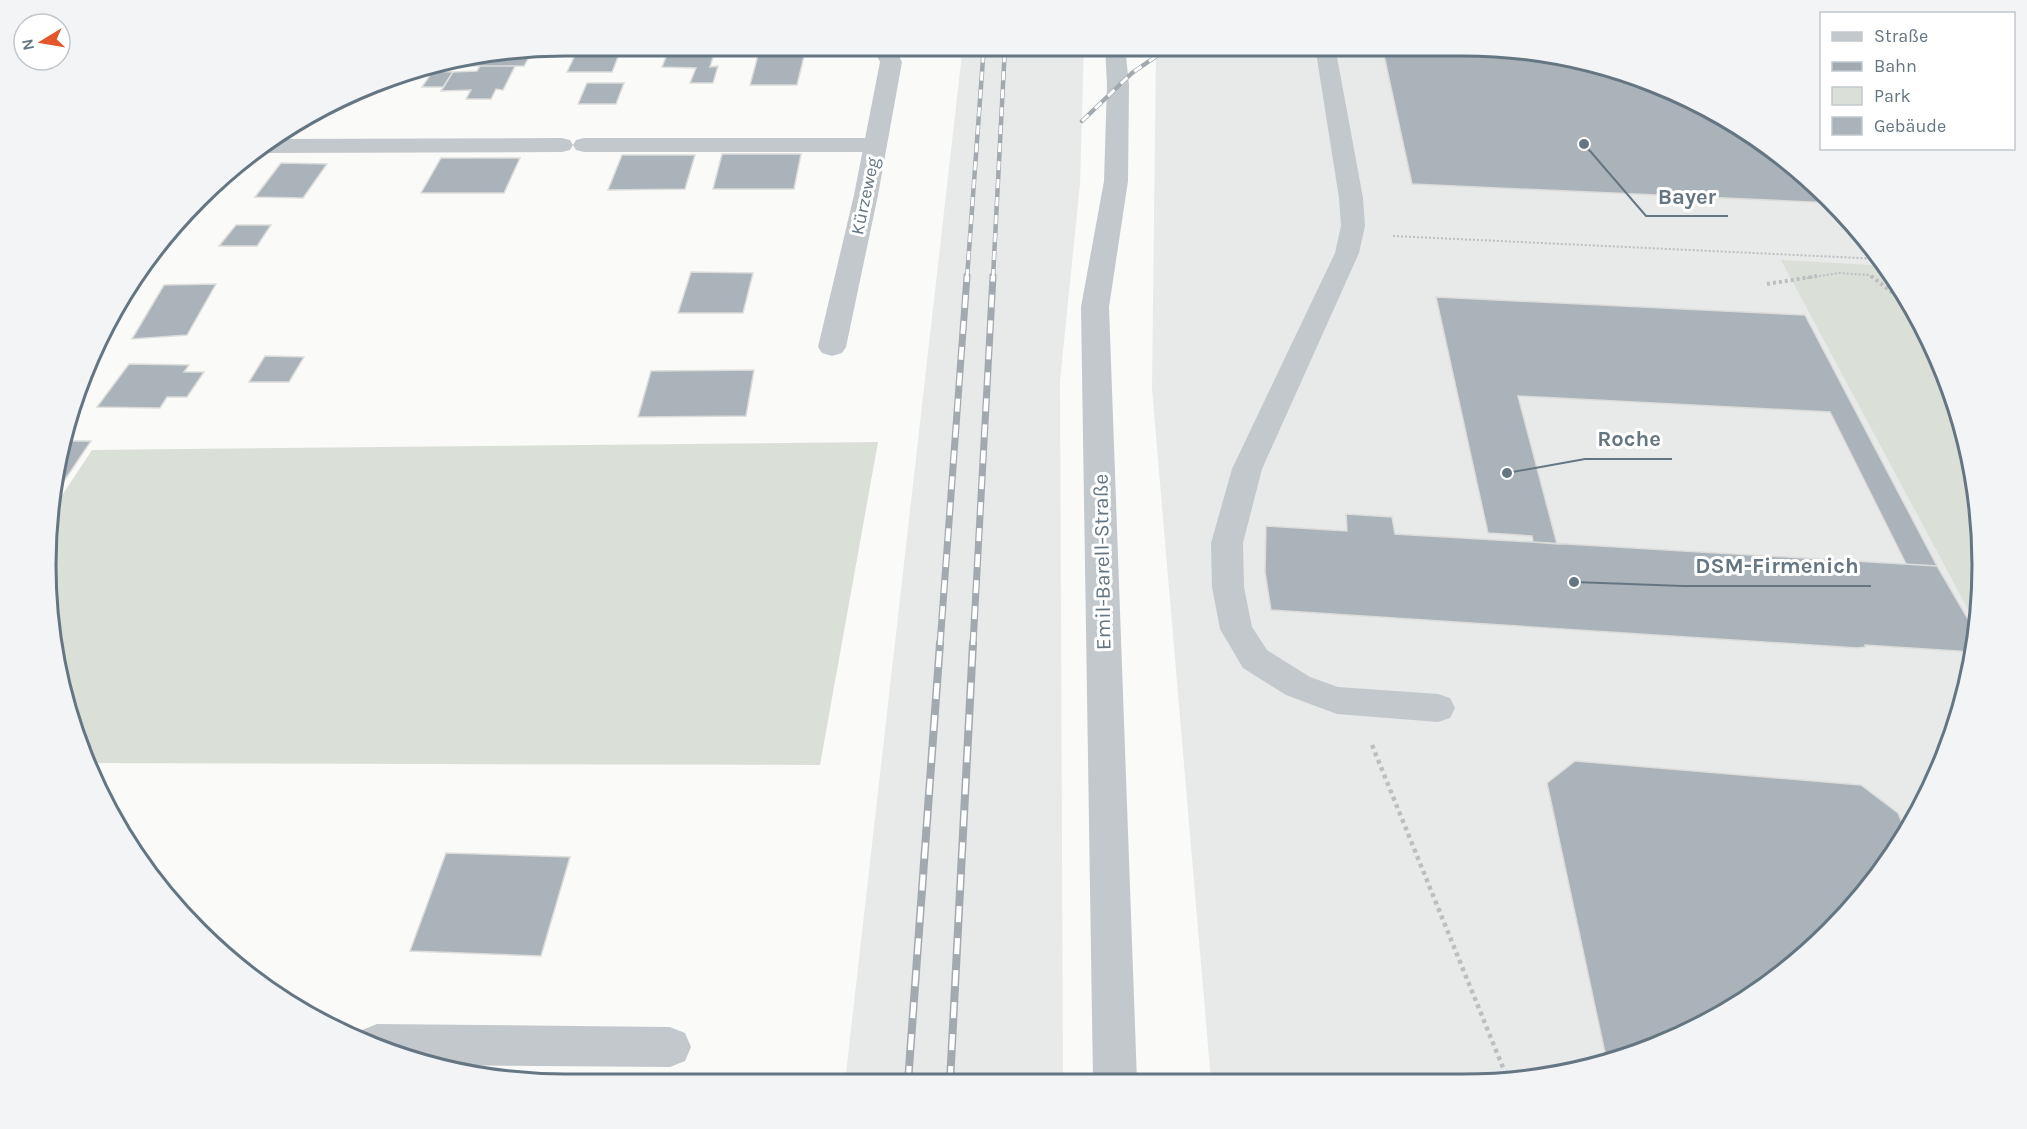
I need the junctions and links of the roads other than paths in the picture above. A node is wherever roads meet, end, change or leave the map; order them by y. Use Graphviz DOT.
graph roads {
  1 [pos="888,56"];
  2 [pos="1116,56"];
  3 [pos="1327,56"];
  4 [pos="562,145"];
  5 [pos="584,145"];
  6 [pos="876,145"];
  7 [pos="275,146"];
  8 [pos="832,347"];
  9 [pos="1438,708"];
  10 [pos="396,1044"];
  11 [pos="670,1047"];
  12 [pos="1115,1074"];
  1 -- 6 [label="street, Kürzeweg"];
  2 -- 12 [label="street, Emil-Barell-Straße"];
  3 -- 9 [label="lane"];
  4 -- 7 [label="lane"];
  5 -- 6 [label="lane"];
  6 -- 8 [label="street, Kürzeweg"];
  10 -- 11 [label="lane"];
}
